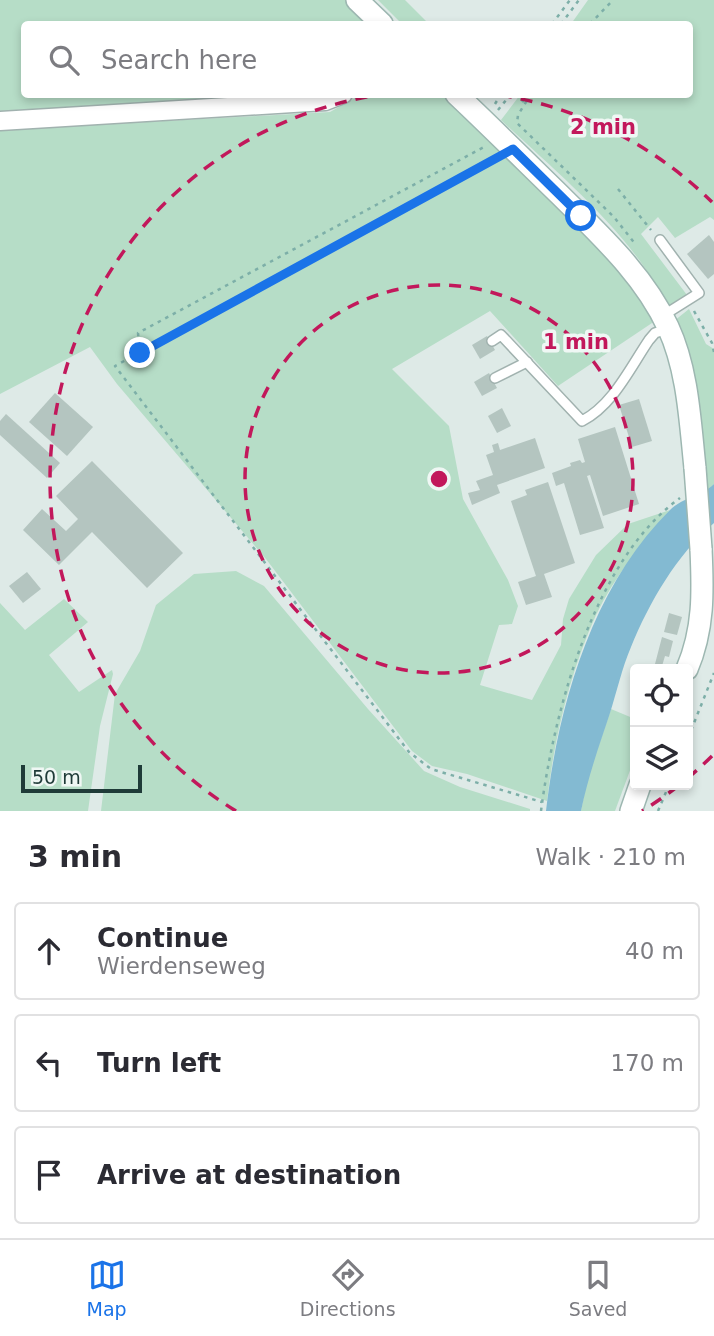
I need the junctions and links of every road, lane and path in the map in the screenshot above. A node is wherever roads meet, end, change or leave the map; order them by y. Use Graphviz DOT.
graph roads {
  1 [pos="357,0"];
  2 [pos="569,0"];
  3 [pos="579,0"];
  4 [pos="613,0"];
  5 [pos="379,21"];
  6 [pos="554,21"];
  7 [pos="563,21"];
  8 [pos="593,21"];
  9 [pos="333,98"];
  10 [pos="460,98"];
  11 [pos="519,98"];
  12 [pos="528,98"];
  13 [pos="525,103"];
  14 [pos="0,121"];
  15 [pos="517,123"];
  16 [pos="507,143"];
  17 [pos="618,189"];
  18 [pos="660,240"];
  19 [pos="688,299"];
  20 [pos="665,322"];
  21 [pos="492,341"];
  22 [pos="714,352"];
  23 [pos="140,353"];
  24 [pos="527,362"];
  25 [pos="495,378"];
  26 [pos="678,499"];
  27 [pos="689,664"];
  28 [pos="714,673"];
  29 [pos="692,727"];
  30 [pos="638,790"];
  31 [pos="667,790"];
  32 [pos="542,803"];
  33 [pos="541,811"];
  34 [pos="631,811"];
  35 [pos="658,811"];
  1 -- 5 [label="main road"];
  2 -- 6 [label="path"];
  3 -- 7 [label="path"];
  4 -- 8 [label="path"];
  9 -- 14 [label="street"];
  10 -- 16 [label="main road"];
  11 -- 13 [label="path"];
  12 -- 13 [label="path"];
  13 -- 15 [label="path"];
  15 -- 16 [label="path"];
  15 -- 18 [label="path"];
  16 -- 20 [label="main road"];
  16 -- 23 [label="path"];
  16 -- 23 [label="path"];
  17 -- 18 [label="path"];
  18 -- 19 [label="lane"];
  19 -- 20 [label="lane"];
  19 -- 22 [label="path"];
  20 -- 24 [label="lane"];
  20 -- 27 [label="main road, bridge"];
  21 -- 24 [label="lane"];
  23 -- 32 [label="path"];
  24 -- 25 [label="lane"];
  26 -- 32 [label="path"];
  28 -- 29 [label="path"];
  30 -- 34 [label="main road"];
  31 -- 35 [label="path"];
  32 -- 33 [label="path"];
}
